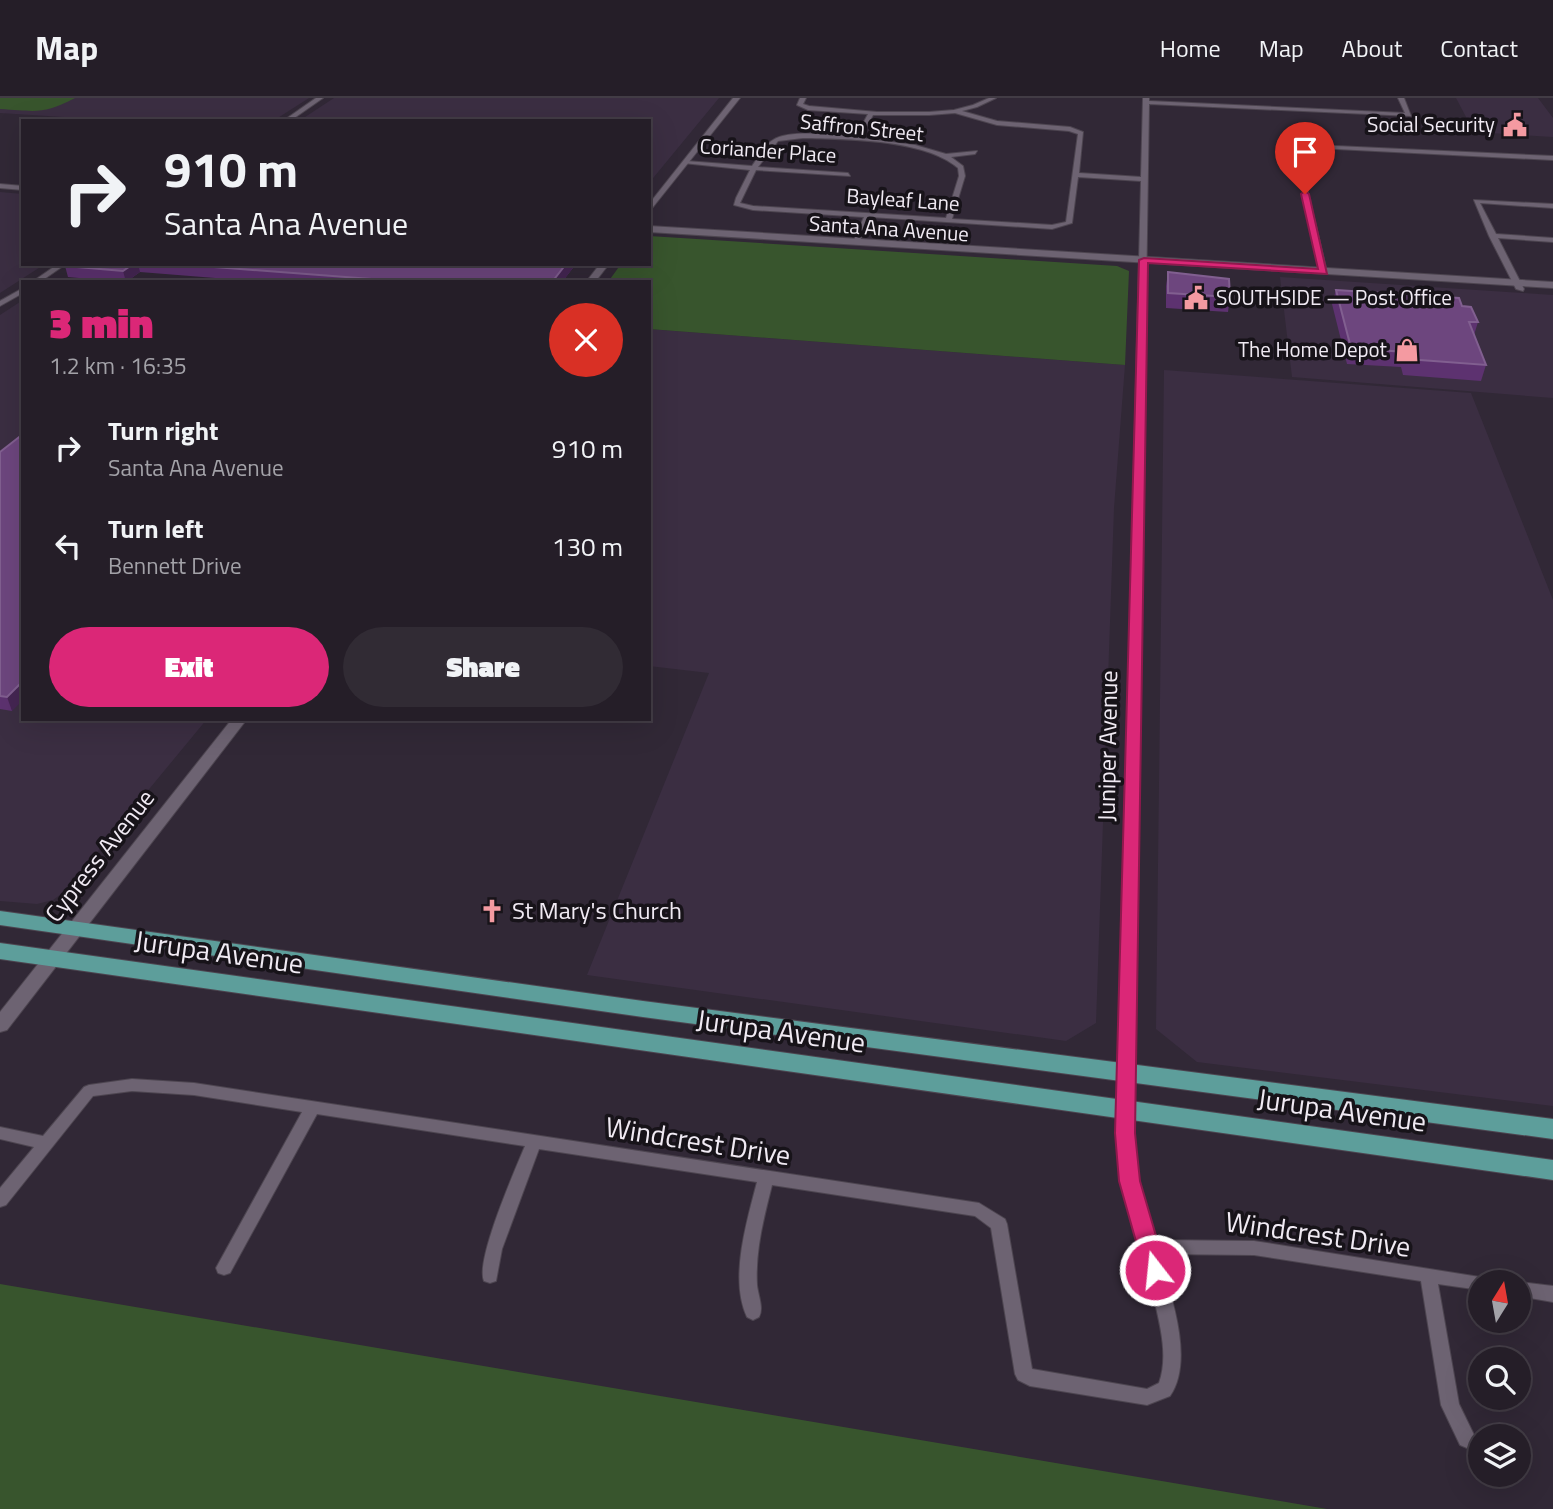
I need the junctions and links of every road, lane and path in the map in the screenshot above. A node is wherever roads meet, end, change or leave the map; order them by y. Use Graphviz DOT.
graph roads {
  1 [pos="320,98"];
  2 [pos="737,98"];
  3 [pos="803,98"];
  4 [pos="993,98"];
  5 [pos="1401,98"];
  6 [pos="1146,100"];
  7 [pos="956,110"];
  8 [pos="872,112"];
  9 [pos="289,119"];
  10 [pos="857,140"];
  11 [pos="975,152"];
  12 [pos="946,156"];
  13 [pos="1553,158"];
  14 [pos="685,163"];
  15 [pos="756,167"];
  16 [pos="848,175"];
  17 [pos="1075,175"];
  18 [pos="1145,179"];
  19 [pos="0,186"];
  20 [pos="21,188"];
  21 [pos="1553,206"];
  22 [pos="651,207"];
  23 [pos="868,216"];
  24 [pos="948,221"];
  25 [pos="651,229"];
  26 [pos="739,234"];
  27 [pos="1492,236"];
  28 [pos="857,240"];
  29 [pos="1553,240"];
  30 [pos="1037,254"];
  31 [pos="1144,260"];
  32 [pos="60,266"];
  33 [pos="603,266"];
  34 [pos="1324,272"];
  35 [pos="38,280"];
  36 [pos="592,280"];
  37 [pos="1553,285"];
  38 [pos="1518,286"];
  39 [pos="21,291"];
  40 [pos="1553,291"];
  41 [pos="0,304"];
  42 [pos="238,721"];
  43 [pos="0,918"];
  44 [pos="74,928"];
  45 [pos="0,951"];
  46 [pos="51,958"];
  47 [pos="0,1025"];
  48 [pos="1126,1073"];
  49 [pos="312,1108"];
  50 [pos="1125,1110"];
  51 [pos="1553,1129"];
  52 [pos="0,1133"];
  53 [pos="534,1142"];
  54 [pos="46,1143"];
  55 [pos="1553,1170"];
  56 [pos="766,1177"];
  57 [pos="0,1200"];
  58 [pos="1149,1247"];
  59 [pos="224,1268"];
  60 [pos="1429,1275"];
  61 [pos="490,1276"];
  62 [pos="1468,1281"];
  63 [pos="1531,1291"];
  64 [pos="1553,1294"];
  65 [pos="753,1312"];
  66 [pos="1166,1388"];
  67 [pos="1467,1439"];
  1 -- 9 [label="street"];
  2 -- 14 [label="street"];
  3 -- 8 [label="street"];
  4 -- 7 [label="street"];
  5 -- 6 [label="street"];
  6 -- 18 [label="street, Juniper Avenue"];
  7 -- 8 [label="street"];
  7 -- 17 [label="street"];
  8 -- 10 [label="street"];
  10 -- 12 [label="street, Saffron Street"];
  10 -- 15 [label="street, Saffron Street"];
  11 -- 12 [label="street"];
  12 -- 24 [label="street, Saffron Street"];
  13 -- 34 [label="street"];
  14 -- 15 [label="street, Coriander Place"];
  14 -- 22 [label="street"];
  15 -- 16 [label="street, Coriander Place"];
  15 -- 23 [label="street, Bayleaf Lane"];
  17 -- 18 [label="street"];
  17 -- 24 [label="street, Bayleaf Lane"];
  18 -- 31 [label="street, Juniper Avenue"];
  19 -- 20 [label="street"];
  21 -- 27 [label="street"];
  23 -- 24 [label="street, Bayleaf Lane"];
  23 -- 28 [label="street"];
  25 -- 26 [label="street, Santa Ana Avenue"];
  26 -- 28 [label="street, Santa Ana Avenue"];
  26 -- 30 [label="street, Santa Ana Avenue"];
  27 -- 29 [label="street"];
  27 -- 38 [label="street"];
  28 -- 30 [label="street, Santa Ana Avenue"];
  30 -- 31 [label="street, Santa Ana Avenue"];
  31 -- 34 [label="street, Santa Ana Avenue"];
  31 -- 48 [label="street, Juniper Avenue"];
  32 -- 35 [label="street"];
  33 -- 36 [label="street"];
  34 -- 38 [label="street, Santa Ana Avenue"];
  37 -- 38 [label="street, Santa Ana Avenue"];
  38 -- 40 [label="street, Santa Ana Avenue"];
  39 -- 41 [label="street"];
  42 -- 44 [label="street, Cypress Avenue"];
  43 -- 44 [label="main road, Jurupa Avenue"];
  44 -- 46 [label="street, Cypress Avenue"];
  44 -- 48 [label="main road, Jurupa Avenue"];
  45 -- 46 [label="main road, Jurupa Avenue"];
  46 -- 47 [label="street, Cypress Avenue"];
  46 -- 50 [label="main road, Jurupa Avenue"];
  48 -- 50 [label="street, Juniper Avenue"];
  48 -- 51 [label="main road, Jurupa Avenue"];
  49 -- 53 [label="street, Windcrest Drive"];
  49 -- 54 [label="street, Windcrest Drive"];
  49 -- 59 [label="street"];
  50 -- 55 [label="main road, Jurupa Avenue"];
  50 -- 58 [label="street, Juniper Avenue"];
  52 -- 54 [label="street"];
  53 -- 56 [label="street, Windcrest Drive"];
  53 -- 61 [label="street"];
  54 -- 57 [label="street"];
  56 -- 65 [label="street"];
  56 -- 66 [label="street, Windcrest Drive"];
  58 -- 60 [label="street, Windcrest Drive"];
  58 -- 66 [label="street, Juniper Avenue"];
  60 -- 62 [label="street, Windcrest Drive"];
  60 -- 67 [label="street"];
  63 -- 64 [label="street"];
}
